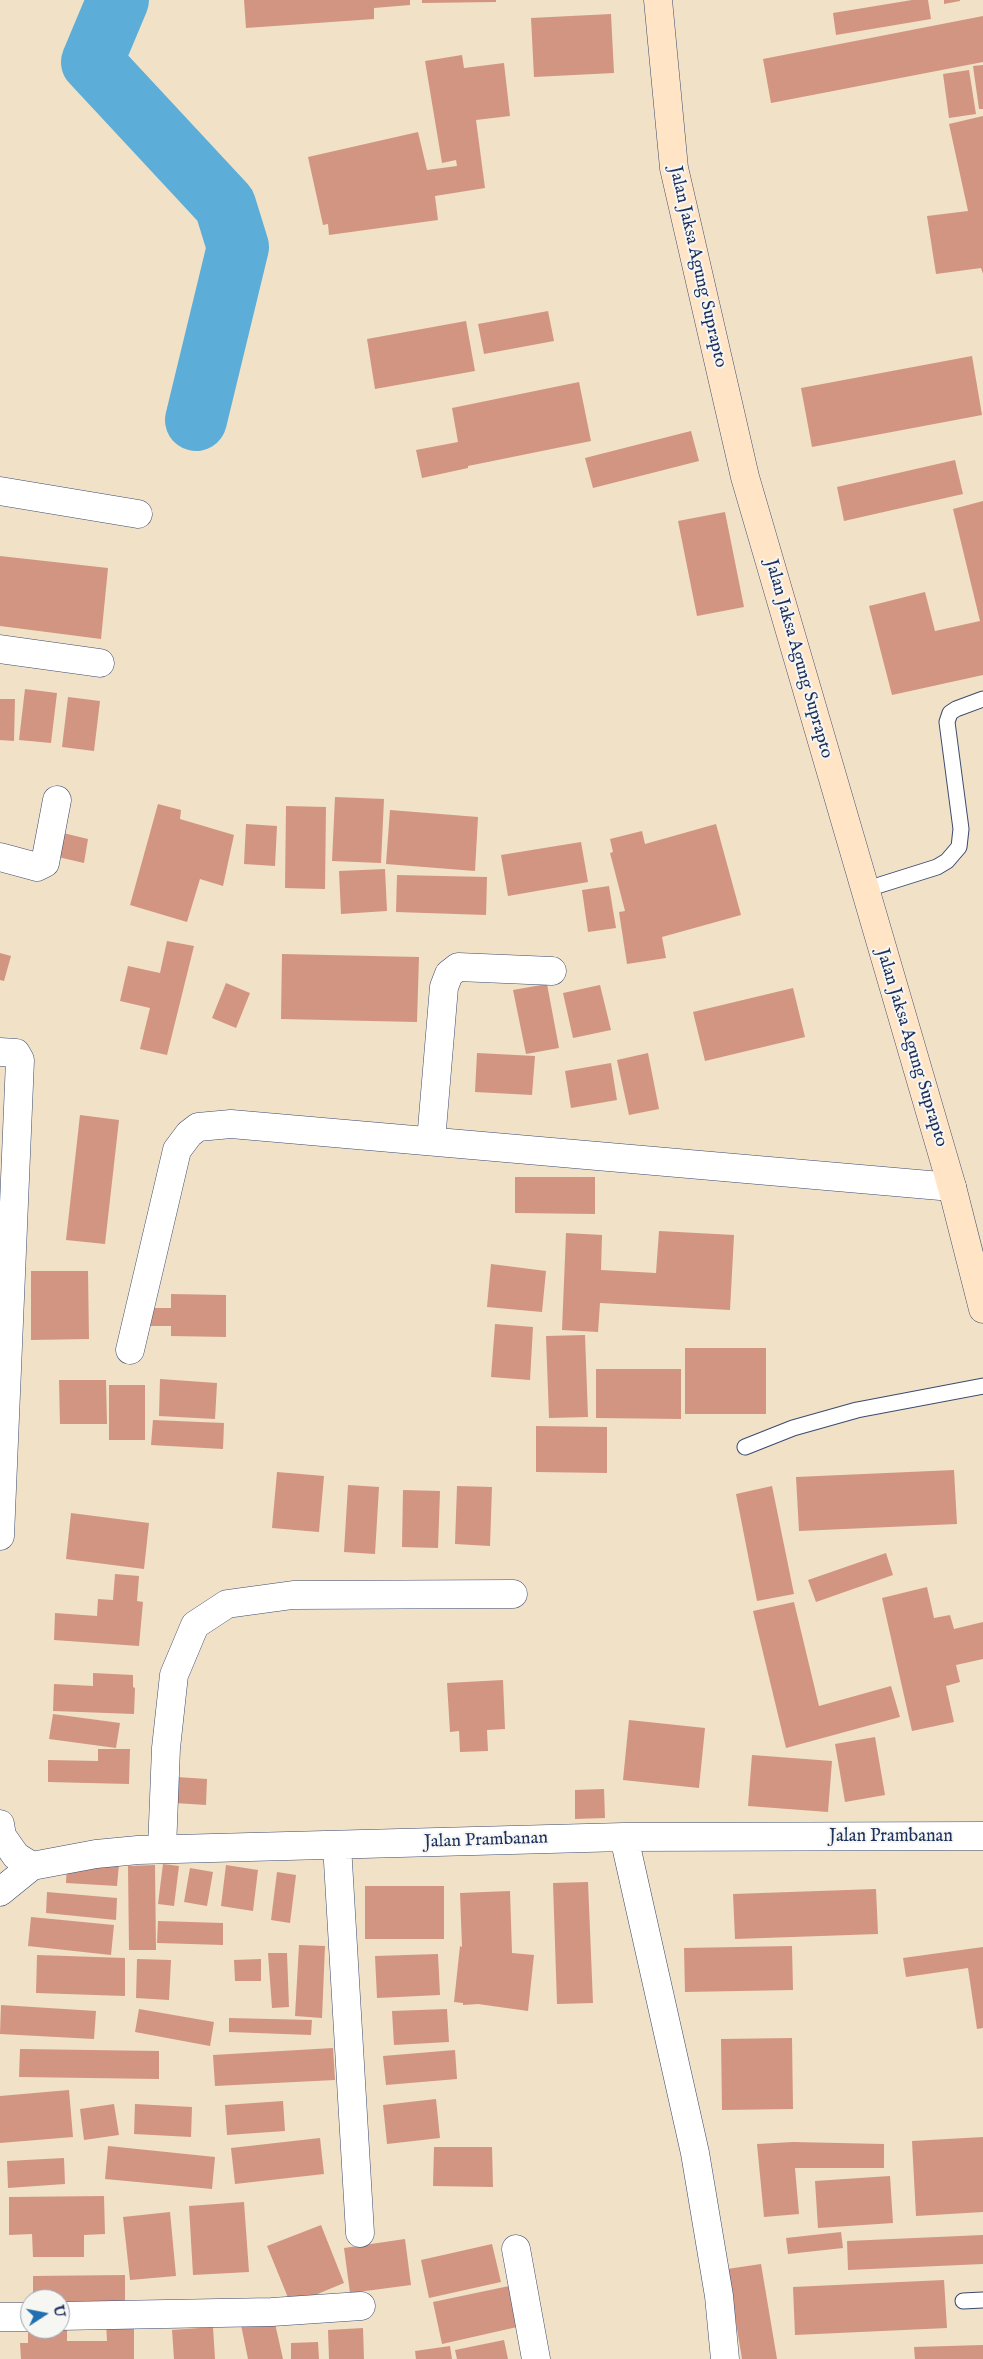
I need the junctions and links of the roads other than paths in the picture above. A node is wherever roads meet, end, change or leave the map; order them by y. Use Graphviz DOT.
graph roads {
  1 [pos="658,0"];
  2 [pos="0,491"];
  3 [pos="138,514"];
  4 [pos="0,649"];
  5 [pos="100,663"];
  6 [pos="983,699"];
  7 [pos="57,800"];
  8 [pos="0,857"];
  9 [pos="864,890"];
  10 [pos="552,971"];
  11 [pos="0,1052"];
  12 [pos="431,1141"];
  13 [pos="952,1187"];
  14 [pos="978,1263"];
  15 [pos="983,1309"];
  16 [pos="130,1350"];
  17 [pos="983,1386"];
  18 [pos="745,1447"];
  19 [pos="0,1536"];
  20 [pos="513,1594"];
  21 [pos="0,1824"];
  22 [pos="983,1836"];
  23 [pos="624,1837"];
  24 [pos="337,1845"];
  25 [pos="162,1849"];
  26 [pos="32,1866"];
  27 [pos="0,1892"];
  28 [pos="360,2233"];
  29 [pos="516,2249"];
  30 [pos="983,2300"];
  31 [pos="963,2301"];
  32 [pos="361,2306"];
  33 [pos="70,2316"];
  34 [pos="20,2317"];
  35 [pos="0,2318"];
  36 [pos="536,2359"];
  37 [pos="725,2359"];
  1 -- 9 [label="main road, Jalan Jaksa Agung Suprapto"];
  2 -- 3 [label="street"];
  4 -- 5 [label="street"];
  6 -- 9 [label="lane"];
  7 -- 8 [label="street"];
  9 -- 13 [label="main road, Jalan Jaksa Agung Suprapto"];
  10 -- 12 [label="street"];
  11 -- 19 [label="street"];
  12 -- 13 [label="street"];
  12 -- 16 [label="street"];
  13 -- 14 [label="main road, Jalan Jaksa Agung Suprapto"];
  14 -- 15 [label="main road, Jalan Jaksa Agung Suprapto"];
  17 -- 18 [label="lane"];
  20 -- 25 [label="street"];
  21 -- 26 [label="street"];
  22 -- 23 [label="street, Jalan Prambanan"];
  23 -- 24 [label="street, Jalan Prambanan"];
  23 -- 37 [label="street"];
  24 -- 25 [label="street, Jalan Prambanan"];
  24 -- 28 [label="street"];
  25 -- 26 [label="street, Jalan Prambanan"];
  26 -- 27 [label="street, Jalan Prambanan"];
  29 -- 36 [label="street"];
  30 -- 31 [label="lane"];
  32 -- 33 [label="street"];
  34 -- 35 [label="street"];
}
